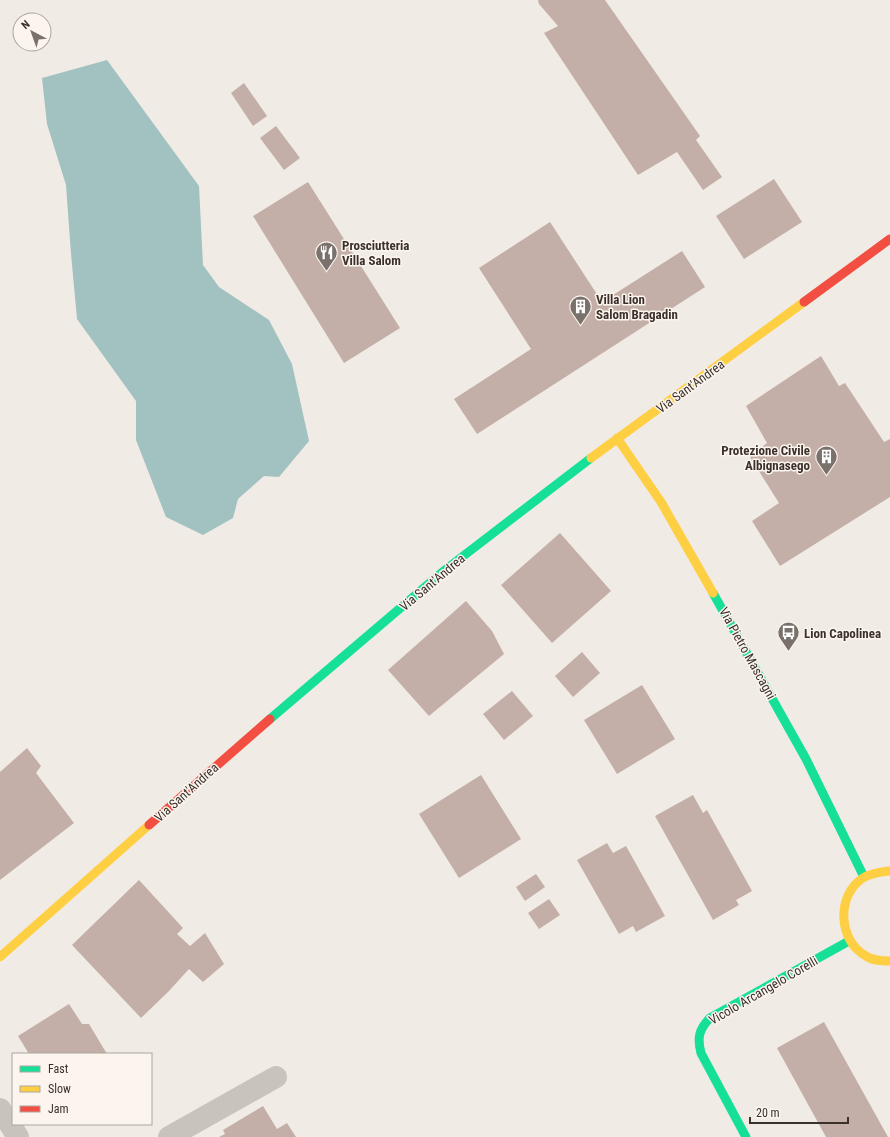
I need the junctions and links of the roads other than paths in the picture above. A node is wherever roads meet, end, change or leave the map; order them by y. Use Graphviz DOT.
graph roads {
  1 [pos="890,239"];
  2 [pos="617,438"];
  3 [pos="890,871"];
  4 [pos="864,877"];
  5 [pos="850,941"];
  6 [pos="0,957"];
  7 [pos="890,961"];
  8 [pos="276,1077"];
  9 [pos="0,1109"];
  10 [pos="18,1137"];
  11 [pos="169,1137"];
  12 [pos="746,1137"];
  1 -- 2 [label="street, Via Sant'Andrea"];
  2 -- 4 [label="street, Via Pietro Mascagni"];
  2 -- 6 [label="street, Via Sant'Andrea"];
  3 -- 4 [label="street"];
  4 -- 5 [label="street"];
  5 -- 7 [label="street"];
  5 -- 12 [label="street, Vicolo Arcangelo Corelli"];
  8 -- 11 [label="street"];
  9 -- 10 [label="street"];
}
